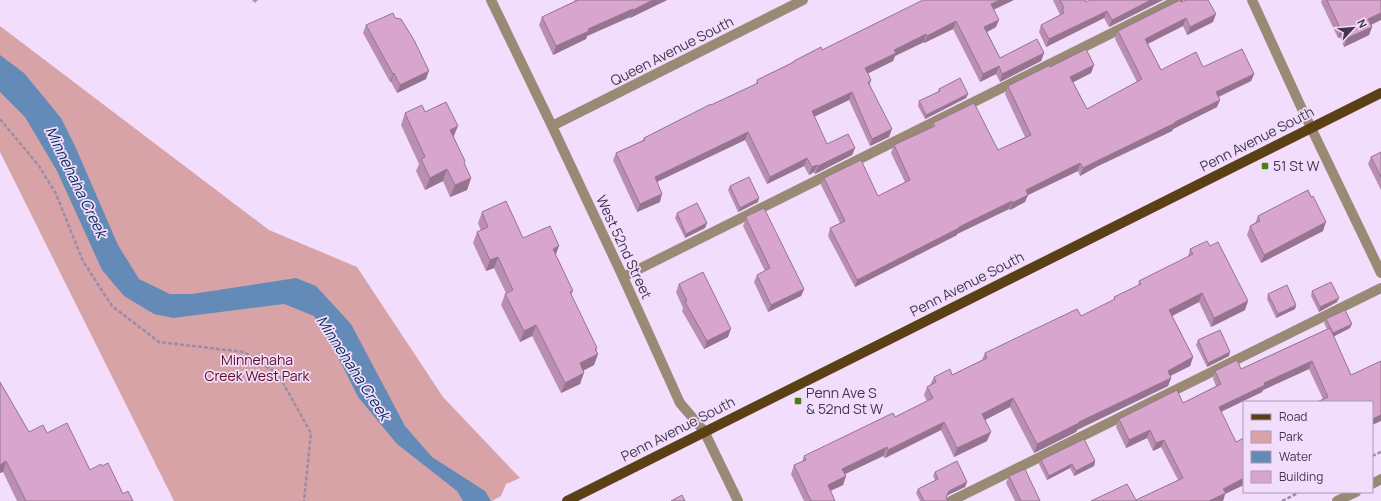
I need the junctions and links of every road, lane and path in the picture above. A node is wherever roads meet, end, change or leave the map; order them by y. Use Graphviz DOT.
graph roads {
  1 [pos="491,0"];
  2 [pos="803,0"];
  3 [pos="1178,0"];
  4 [pos="1252,0"];
  5 [pos="1381,93"];
  6 [pos="0,119"];
  7 [pos="552,126"];
  8 [pos="1311,127"];
  9 [pos="1381,273"];
  10 [pos="623,277"];
  11 [pos="1381,288"];
  12 [pos="704,431"];
  13 [pos="1298,493"];
  14 [pos="1354,493"];
  15 [pos="568,500"];
  16 [pos="304,501"];
  17 [pos="738,501"];
  18 [pos="951,501"];
  19 [pos="1282,501"];
  20 [pos="1337,501"];
  1 -- 7 [label="street, West 52nd Street"];
  2 -- 7 [label="street, Queen Avenue South"];
  3 -- 10 [label="street"];
  4 -- 8 [label="street"];
  5 -- 8 [label="main road, Penn Avenue South"];
  6 -- 16 [label="path"];
  7 -- 10 [label="street, West 52nd Street"];
  8 -- 9 [label="street"];
  8 -- 12 [label="main road, Penn Avenue South"];
  10 -- 12 [label="street, West 52nd Street"];
  11 -- 18 [label="street"];
  12 -- 15 [label="main road, Penn Avenue South"];
  12 -- 17 [label="street, West 52nd Street"];
  13 -- 19 [label="path"];
  14 -- 20 [label="street"];
}
